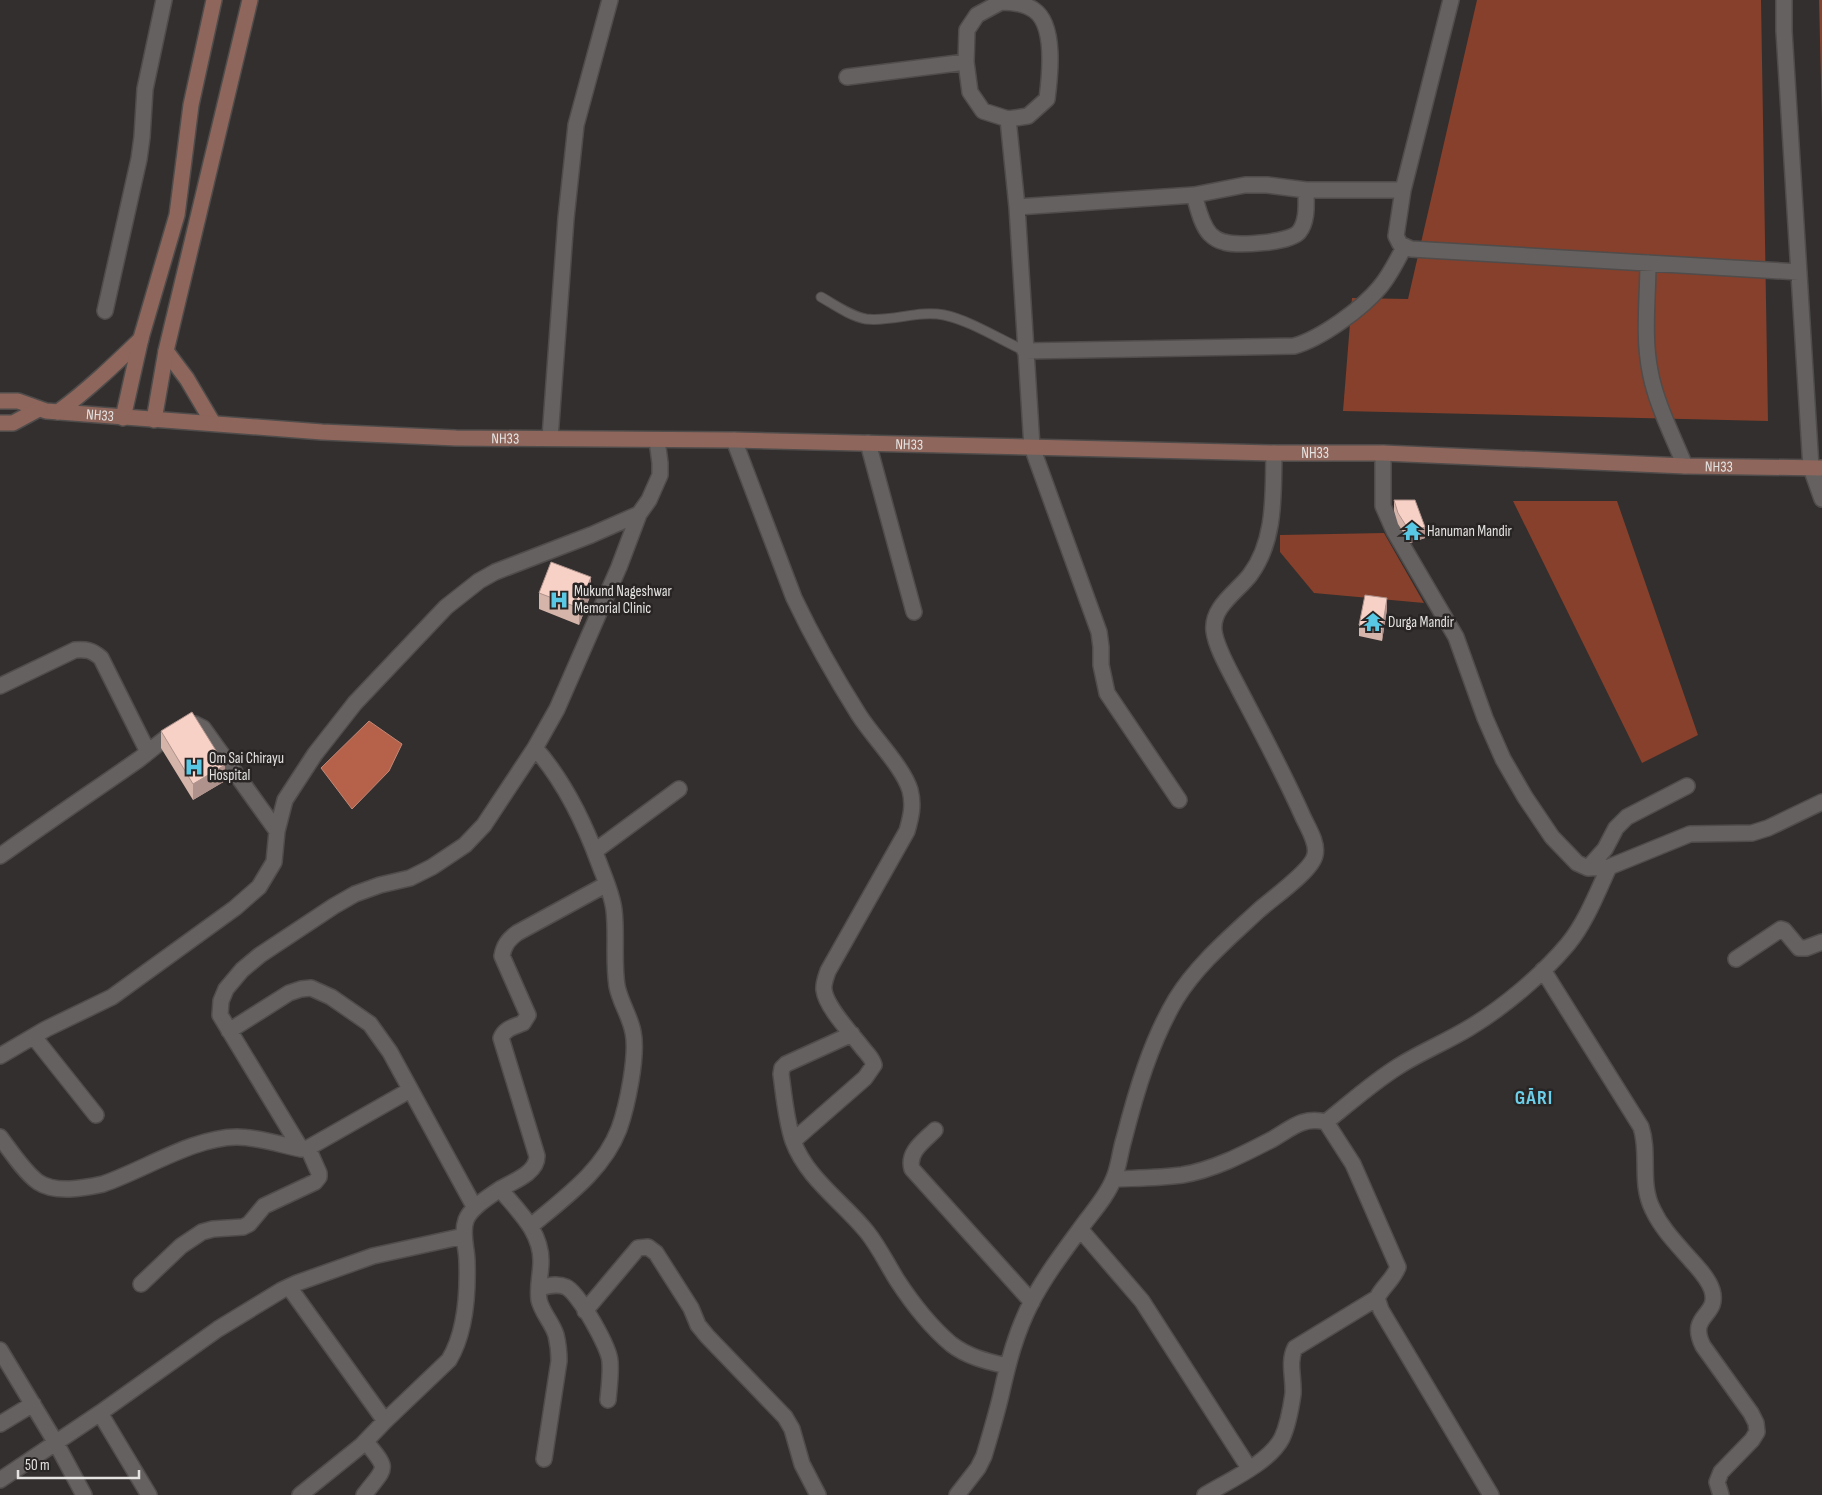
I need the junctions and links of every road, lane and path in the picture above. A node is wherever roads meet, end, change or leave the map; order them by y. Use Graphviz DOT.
graph roads {
  1 [pos="164,0"];
  2 [pos="214,0"];
  3 [pos="250,0"];
  4 [pos="610,0"];
  5 [pos="1450,0"];
  6 [pos="1784,0"];
  7 [pos="1001,1"];
  8 [pos="966,62"];
  9 [pos="847,77"];
  10 [pos="1008,119"];
  11 [pos="1306,190"];
  12 [pos="1403,190"];
  13 [pos="1194,195"];
  14 [pos="1016,207"];
  15 [pos="1404,247"];
  16 [pos="1648,263"];
  17 [pos="1799,272"];
  18 [pos="822,297"];
  19 [pos="105,311"];
  20 [pos="141,338"];
  21 [pos="166,351"];
  22 [pos="1025,351"];
  23 [pos="0,401"];
  24 [pos="40,409"];
  25 [pos="58,412"];
  26 [pos="123,418"];
  27 [pos="154,420"];
  28 [pos="0,423"];
  29 [pos="213,423"];
  30 [pos="550,438"];
  31 [pos="657,440"];
  32 [pos="734,440"];
  33 [pos="868,442"];
  34 [pos="1032,447"];
  35 [pos="1274,453"];
  36 [pos="1383,453"];
  37 [pos="1685,466"];
  38 [pos="1817,468"];
  39 [pos="1822,499"];
  40 [pos="640,514"];
  41 [pos="914,612"];
  42 [pos="0,686"];
  43 [pos="535,748"];
  44 [pos="148,752"];
  45 [pos="1687,786"];
  46 [pos="679,790"];
  47 [pos="1179,800"];
  48 [pos="1822,802"];
  49 [pos="277,831"];
  50 [pos="595,851"];
  51 [pos="0,856"];
  52 [pos="1609,867"];
  53 [pos="1588,868"];
  54 [pos="607,884"];
  55 [pos="1822,942"];
  56 [pos="1736,959"];
  57 [pos="1543,970"];
  58 [pos="228,1032"];
  59 [pos="852,1034"];
  60 [pos="34,1037"];
  61 [pos="0,1056"];
  62 [pos="410,1090"];
  63 [pos="96,1115"];
  64 [pos="1326,1122"];
  65 [pos="935,1130"];
  66 [pos="0,1137"];
  67 [pos="793,1141"];
  68 [pos="304,1148"];
  69 [pos="1114,1180"];
  70 [pos="500,1189"];
  71 [pos="475,1208"];
  72 [pos="531,1226"];
  73 [pos="1080,1229"];
  74 [pos="464,1236"];
  75 [pos="140,1284"];
  76 [pos="289,1287"];
  77 [pos="539,1288"];
  78 [pos="1377,1298"];
  79 [pos="1032,1302"];
  80 [pos="585,1311"];
  81 [pos="0,1350"];
  82 [pos="1007,1366"];
  83 [pos="608,1400"];
  84 [pos="32,1404"];
  85 [pos="100,1413"];
  86 [pos="384,1421"];
  87 [pos="0,1424"];
  88 [pos="366,1442"];
  89 [pos="56,1443"];
  90 [pos="544,1459"];
  91 [pos="1249,1468"];
  92 [pos="0,1480"];
  93 [pos="84,1495"];
  94 [pos="149,1495"];
  95 [pos="300,1495"];
  96 [pos="364,1495"];
  97 [pos="818,1495"];
  98 [pos="958,1495"];
  99 [pos="1205,1495"];
  100 [pos="1491,1495"];
  101 [pos="1720,1495"];
  1 -- 19 [label="street"];
  2 -- 20 [label="main road"];
  3 -- 21 [label="main road"];
  4 -- 30 [label="street"];
  5 -- 12 [label="street"];
  6 -- 17 [label="street"];
  7 -- 8 [label="street"];
  7 -- 10 [label="street"];
  8 -- 9 [label="street"];
  8 -- 10 [label="street"];
  10 -- 14 [label="street"];
  11 -- 12 [label="street"];
  11 -- 13 [label="street"];
  11 -- 13 [label="street"];
  12 -- 15 [label="street"];
  13 -- 14 [label="street"];
  14 -- 22 [label="street"];
  15 -- 16 [label="street"];
  15 -- 22 [label="street"];
  16 -- 17 [label="street"];
  16 -- 37 [label="street"];
  17 -- 38 [label="street"];
  18 -- 22 [label="lane"];
  20 -- 25 [label="main road"];
  20 -- 26 [label="main road"];
  21 -- 27 [label="main road"];
  21 -- 29 [label="main road"];
  22 -- 34 [label="street"];
  23 -- 24 [label="main road, NH33"];
  24 -- 25 [label="main road, NH33"];
  24 -- 28 [label="main road"];
  25 -- 26 [label="main road, NH33"];
  26 -- 27 [label="main road, NH33"];
  27 -- 29 [label="main road, NH33"];
  29 -- 30 [label="main road, NH33"];
  30 -- 31 [label="main road, NH33"];
  31 -- 32 [label="main road, NH33"];
  31 -- 40 [label="street"];
  32 -- 33 [label="main road, NH33"];
  32 -- 59 [label="street"];
  33 -- 34 [label="main road, NH33"];
  33 -- 41 [label="street"];
  34 -- 35 [label="main road, NH33"];
  34 -- 47 [label="street"];
  35 -- 36 [label="main road, NH33"];
  35 -- 69 [label="street"];
  36 -- 37 [label="main road, NH33"];
  36 -- 53 [label="street"];
  37 -- 38 [label="main road, NH33"];
  38 -- 39 [label="street"];
  40 -- 43 [label="street"];
  40 -- 49 [label="street"];
  42 -- 44 [label="street"];
  43 -- 50 [label="street"];
  43 -- 58 [label="street"];
  44 -- 49 [label="street"];
  44 -- 51 [label="street"];
  45 -- 53 [label="street"];
  46 -- 50 [label="street"];
  48 -- 52 [label="street"];
  49 -- 60 [label="street"];
  50 -- 54 [label="street"];
  52 -- 53 [label="street"];
  52 -- 57 [label="street"];
  54 -- 70 [label="street"];
  54 -- 72 [label="street"];
  55 -- 56 [label="street"];
  57 -- 64 [label="street"];
  57 -- 101 [label="street"];
  58 -- 62 [label="street"];
  58 -- 68 [label="street"];
  59 -- 67 [label="street"];
  59 -- 67 [label="street"];
  60 -- 61 [label="street"];
  60 -- 63 [label="street"];
  62 -- 68 [label="street"];
  62 -- 71 [label="street"];
  64 -- 69 [label="street"];
  64 -- 78 [label="street"];
  65 -- 79 [label="street"];
  66 -- 68 [label="street"];
  67 -- 82 [label="street"];
  68 -- 75 [label="street"];
  69 -- 73 [label="street"];
  70 -- 71 [label="street"];
  70 -- 72 [label="street"];
  71 -- 74 [label="street"];
  72 -- 77 [label="street"];
  73 -- 79 [label="street"];
  73 -- 91 [label="street"];
  74 -- 76 [label="street"];
  74 -- 86 [label="street"];
  76 -- 85 [label="street"];
  76 -- 86 [label="street"];
  77 -- 80 [label="street"];
  77 -- 90 [label="street"];
  78 -- 91 [label="street"];
  78 -- 100 [label="street"];
  79 -- 82 [label="street"];
  80 -- 83 [label="street"];
  80 -- 97 [label="street"];
  81 -- 84 [label="street"];
  82 -- 98 [label="street"];
  84 -- 87 [label="street"];
  84 -- 89 [label="street"];
  85 -- 89 [label="street"];
  85 -- 94 [label="street"];
  86 -- 88 [label="street"];
  88 -- 95 [label="street"];
  88 -- 96 [label="street"];
  89 -- 92 [label="street"];
  89 -- 93 [label="street"];
  91 -- 99 [label="street"];
}
